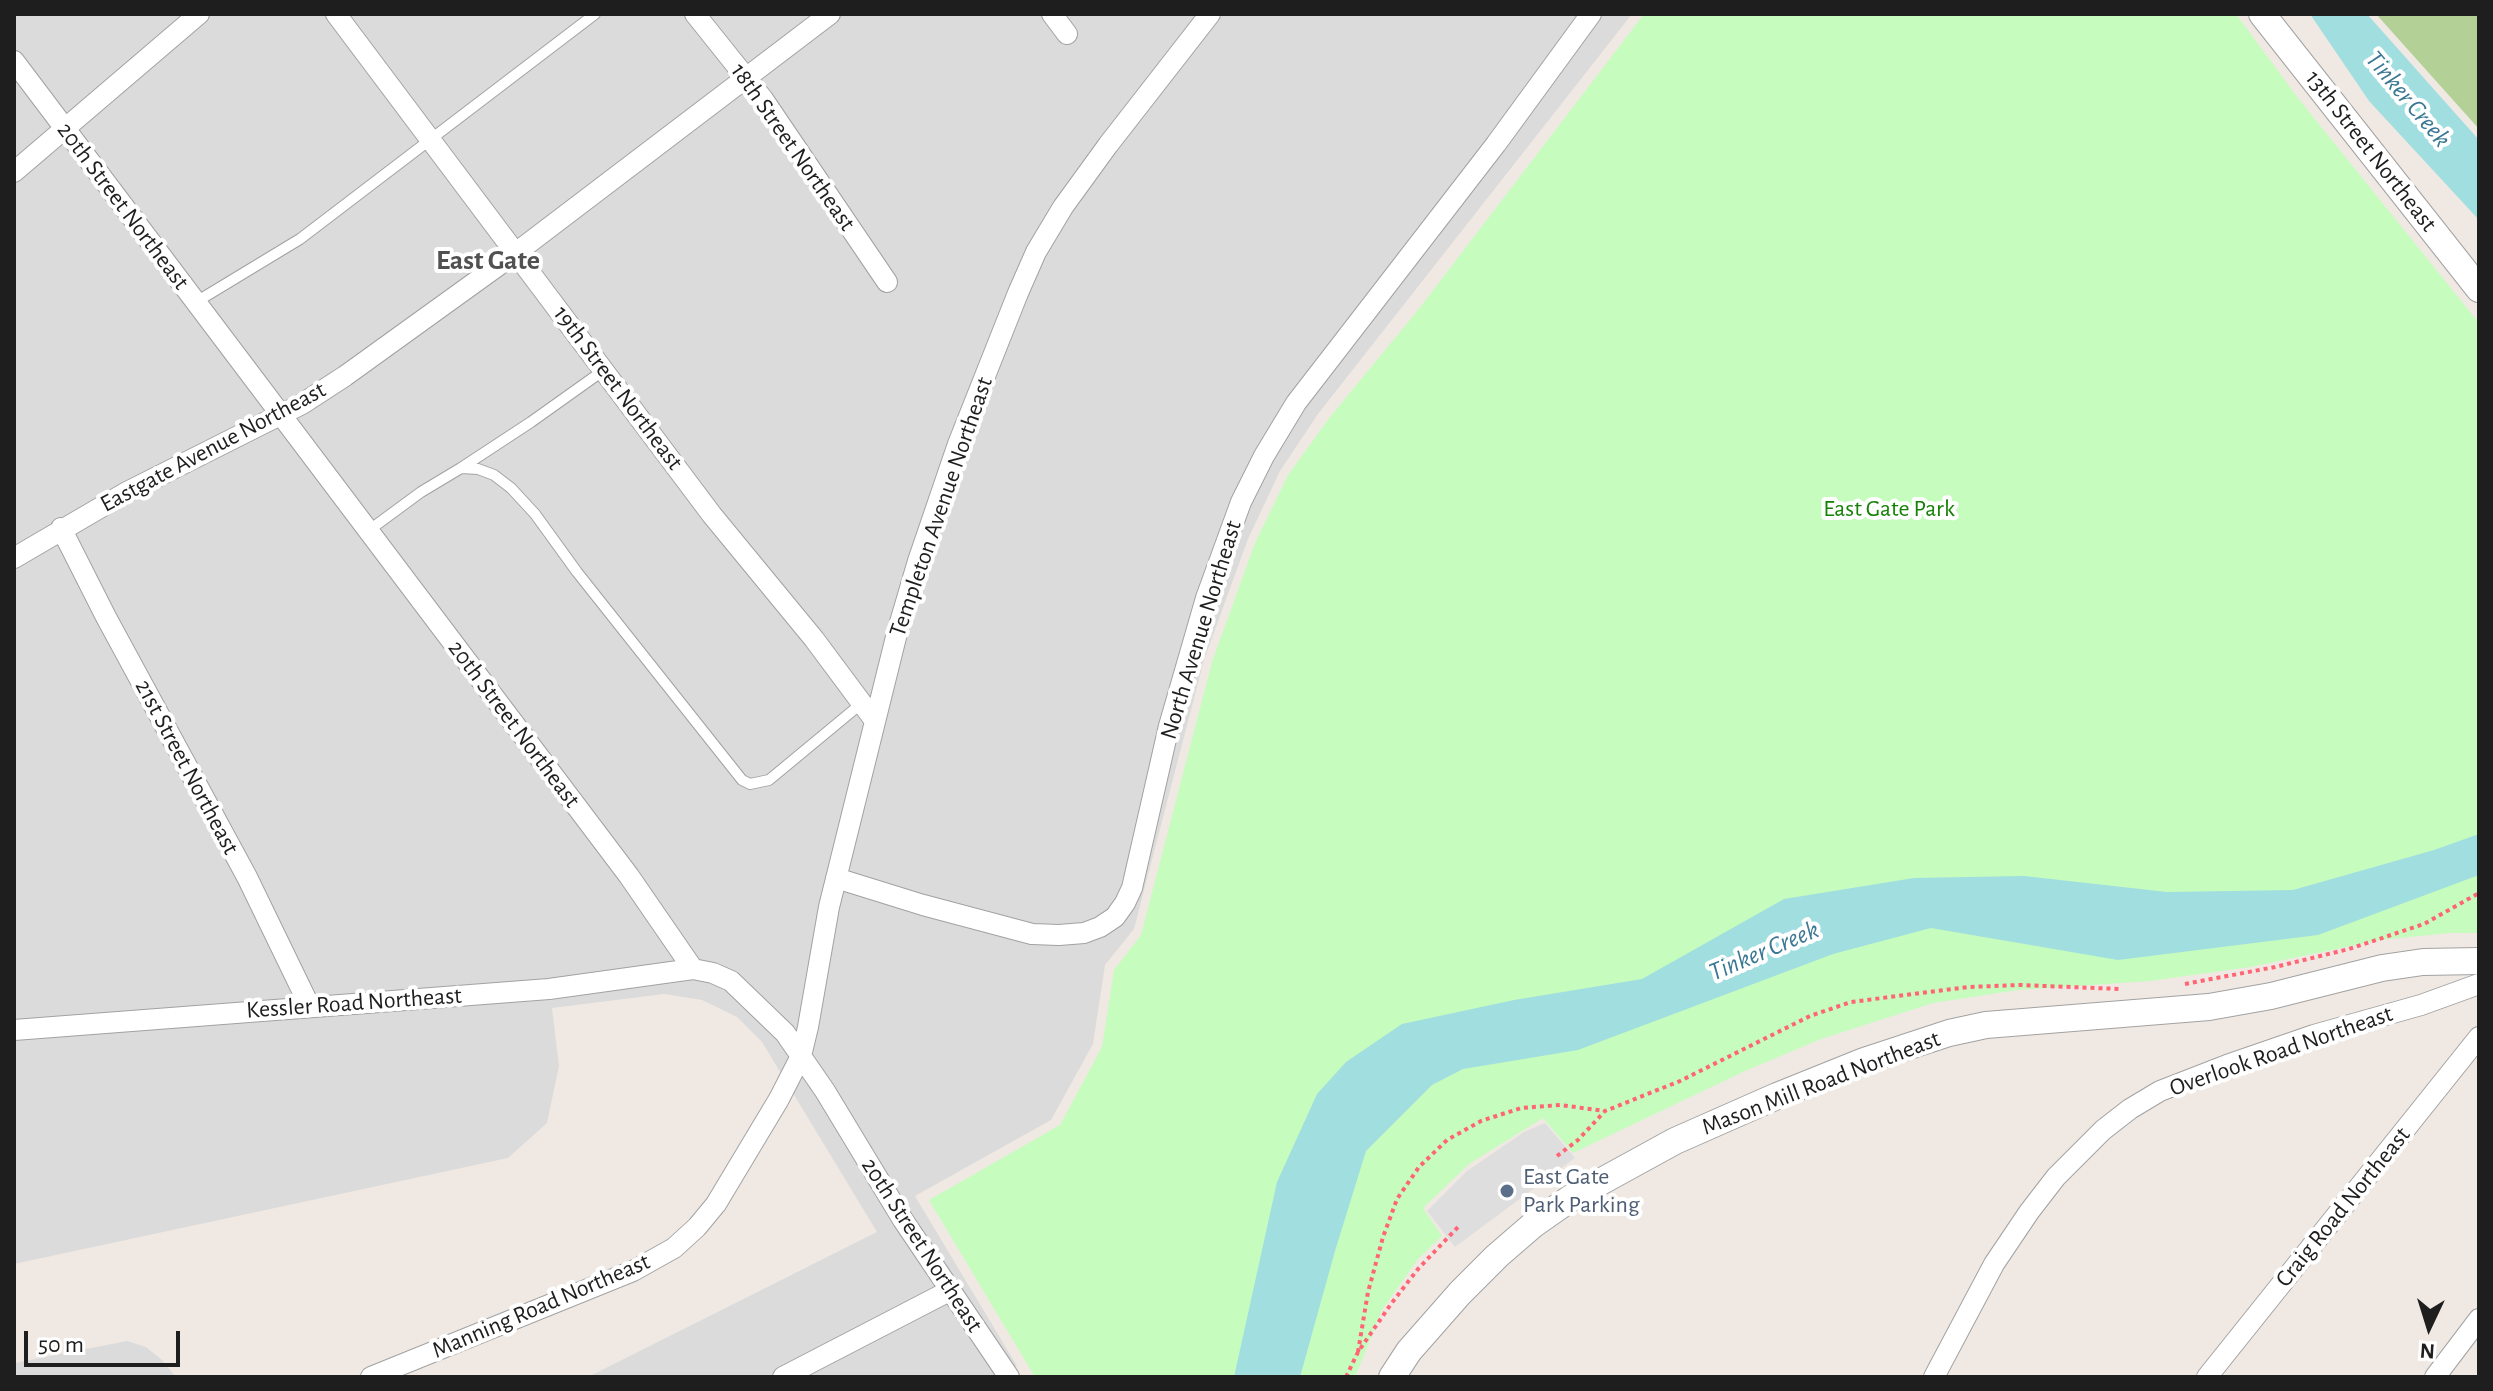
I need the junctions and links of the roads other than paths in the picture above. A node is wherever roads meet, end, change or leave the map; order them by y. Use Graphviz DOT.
graph roads {
  1 [pos="199,14"];
  2 [pos="336,14"];
  3 [pos="595,14"];
  4 [pos="695,14"];
  5 [pos="830,14"];
  6 [pos="1052,14"];
  7 [pos="1210,14"];
  8 [pos="1591,14"];
  9 [pos="2262,14"];
  10 [pos="1067,34"];
  11 [pos="14,61"];
  12 [pos="744,78"];
  13 [pos="65,129"];
  14 [pos="430,137"];
  15 [pos="14,172"];
  16 [pos="517,252"];
  17 [pos="887,282"];
  18 [pos="2479,289"];
  19 [pos="196,302"];
  20 [pos="604,370"];
  21 [pos="281,414"];
  22 [pos="461,468"];
  23 [pos="61,528"];
  24 [pos="368,531"];
  25 [pos="14,558"];
  26 [pos="862,703"];
  27 [pos="875,721"];
  28 [pos="836,878"];
  29 [pos="2479,961"];
  30 [pos="693,969"];
  31 [pos="2479,984"];
  32 [pos="310,1007"];
  33 [pos="14,1030"];
  34 [pos="2479,1037"];
  35 [pos="801,1056"];
  36 [pos="951,1290"];
  37 [pos="2479,1319"];
  38 [pos="371,1377"];
  39 [pos="783,1377"];
  40 [pos="1009,1377"];
  41 [pos="1392,1377"];
  42 [pos="1934,1377"];
  43 [pos="2207,1377"];
  44 [pos="2435,1377"];
  1 -- 13 [label="street"];
  2 -- 14 [label="street, 19th Street Northeast"];
  3 -- 14 [label="lane"];
  4 -- 12 [label="street, 18th Street Northeast"];
  5 -- 12 [label="street, Eastgate Avenue Northeast"];
  6 -- 10 [label="street"];
  7 -- 27 [label="street, Templeton Avenue Northeast"];
  8 -- 28 [label="street, North Avenue Northeast"];
  9 -- 18 [label="street, 13th Street Northeast"];
  11 -- 13 [label="street, 20th Street Northeast"];
  12 -- 16 [label="street, Eastgate Avenue Northeast"];
  12 -- 17 [label="street, 18th Street Northeast"];
  13 -- 15 [label="street"];
  13 -- 19 [label="street, 20th Street Northeast"];
  14 -- 16 [label="street, 19th Street Northeast"];
  14 -- 19 [label="lane"];
  16 -- 20 [label="street, 19th Street Northeast"];
  16 -- 21 [label="street, Eastgate Avenue Northeast"];
  19 -- 21 [label="street, 20th Street Northeast"];
  20 -- 22 [label="lane"];
  20 -- 26 [label="street, 19th Street Northeast"];
  21 -- 23 [label="street, Eastgate Avenue Northeast"];
  21 -- 24 [label="street, 20th Street Northeast"];
  22 -- 24 [label="lane"];
  22 -- 26 [label="lane"];
  23 -- 25 [label="street, Eastgate Avenue Northeast"];
  23 -- 32 [label="street, 21st Street Northeast"];
  24 -- 30 [label="street, 20th Street Northeast"];
  26 -- 27 [label="street, 19th Street Northeast"];
  27 -- 28 [label="street, Templeton Avenue Northeast"];
  28 -- 35 [label="street, Templeton Avenue Northeast"];
  29 -- 41 [label="street, Mason Mill Road Northeast"];
  30 -- 32 [label="street, Kessler Road Northeast"];
  30 -- 35 [label="street, 20th Street Northeast"];
  31 -- 42 [label="street, Overlook Road Northeast"];
  32 -- 33 [label="street, Kessler Road Northeast"];
  34 -- 43 [label="street, Craig Road Northeast"];
  35 -- 36 [label="street, 20th Street Northeast"];
  35 -- 38 [label="street, Manning Road Northeast"];
  36 -- 39 [label="street"];
  36 -- 40 [label="street, 20th Street Northeast"];
  37 -- 44 [label="street"];
}
